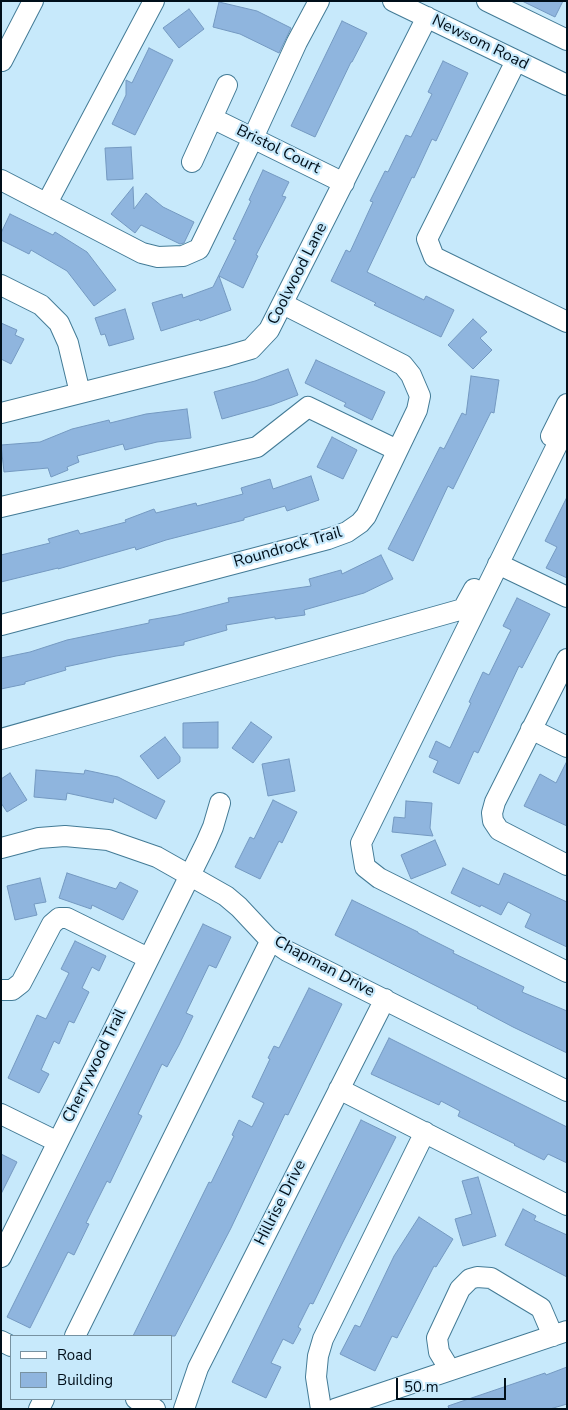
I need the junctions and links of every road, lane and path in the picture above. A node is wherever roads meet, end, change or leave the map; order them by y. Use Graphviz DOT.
graph roads {
  1 [pos="33,1"];
  2 [pos="154,1"];
  3 [pos="319,1"];
  4 [pos="393,1"];
  5 [pos="488,1"];
  6 [pos="427,17"];
  7 [pos="567,40"];
  8 [pos="2,61"];
  9 [pos="516,61"];
  10 [pos="227,85"];
  11 [pos="567,85"];
  12 [pos="212,118"];
  13 [pos="253,138"];
  14 [pos="192,162"];
  15 [pos="1,180"];
  16 [pos="344,182"];
  17 [pos="47,203"];
  18 [pos="1,285"];
  19 [pos="283,304"];
  20 [pos="567,322"];
  21 [pos="80,393"];
  22 [pos="567,404"];
  23 [pos="1,413"];
  24 [pos="567,425"];
  25 [pos="397,450"];
  26 [pos="1,507"];
  27 [pos="498,564"];
  28 [pos="567,597"];
  29 [pos="1,625"];
  30 [pos="567,659"];
  31 [pos="531,730"];
  32 [pos="1,738"];
  33 [pos="567,747"];
  34 [pos="220,803"];
  35 [pos="1,848"];
  36 [pos="567,865"];
  37 [pos="189,876"];
  38 [pos="271,940"];
  39 [pos="148,958"];
  40 [pos="567,972"];
  41 [pos="1,990"];
  42 [pos="385,999"];
  43 [pos="340,1089"];
  44 [pos="567,1091"];
  45 [pos="1,1114"];
  46 [pos="425,1132"];
  47 [pos="58,1142"];
  48 [pos="567,1204"];
  49 [pos="8,1225"];
  50 [pos="1,1257"];
  51 [pos="560,1333"];
  52 [pos="75,1335"];
  53 [pos="450,1370"];
  54 [pos="138,1400"];
  55 [pos="155,1409"];
  56 [pos="184,1409"];
  57 [pos="321,1409"];
  58 [pos="334,1409"];
  1 -- 8 [label="street"];
  2 -- 17 [label="street"];
  3 -- 13 [label="street"];
  4 -- 6 [label="street, Newsom Road"];
  5 -- 7 [label="street"];
  6 -- 9 [label="street, Newsom Road"];
  6 -- 16 [label="street, Coolwood Lane"];
  9 -- 11 [label="street, Newsom Road"];
  9 -- 20 [label="street"];
  10 -- 12 [label="street"];
  12 -- 13 [label="street, Bristol Court"];
  12 -- 14 [label="street"];
  13 -- 16 [label="street, Bristol Court"];
  13 -- 17 [label="street"];
  15 -- 17 [label="street"];
  16 -- 19 [label="street, Coolwood Lane"];
  18 -- 21 [label="street"];
  19 -- 21 [label="street, Coolwood Lane"];
  19 -- 25 [label="street, Roundrock Trail"];
  21 -- 23 [label="street, Coolwood Lane"];
  22 -- 32 [label="street"];
  24 -- 27 [label="street"];
  25 -- 26 [label="street"];
  25 -- 29 [label="street, Roundrock Trail"];
  27 -- 28 [label="street"];
  27 -- 40 [label="street"];
  30 -- 31 [label="street"];
  31 -- 33 [label="street"];
  31 -- 36 [label="street"];
  34 -- 37 [label="street, Cherrywood Trail"];
  35 -- 37 [label="street, Chapman Drive"];
  37 -- 38 [label="street, Chapman Drive"];
  37 -- 39 [label="street, Cherrywood Trail"];
  38 -- 42 [label="street, Chapman Drive"];
  38 -- 52 [label="street"];
  39 -- 41 [label="street"];
  39 -- 47 [label="street, Cherrywood Trail"];
  42 -- 43 [label="street, Hillrise Drive"];
  42 -- 44 [label="street, Chapman Drive"];
  43 -- 46 [label="street"];
  43 -- 56 [label="street, Hillrise Drive"];
  45 -- 47 [label="street"];
  46 -- 48 [label="street"];
  46 -- 57 [label="street"];
  47 -- 49 [label="street, Cherrywood Trail"];
  49 -- 50 [label="street, Cherrywood Trail"];
  51 -- 53 [label="street"];
  51 -- 53 [label="street"];
  53 -- 58 [label="street"];
  54 -- 55 [label="street"];
}
